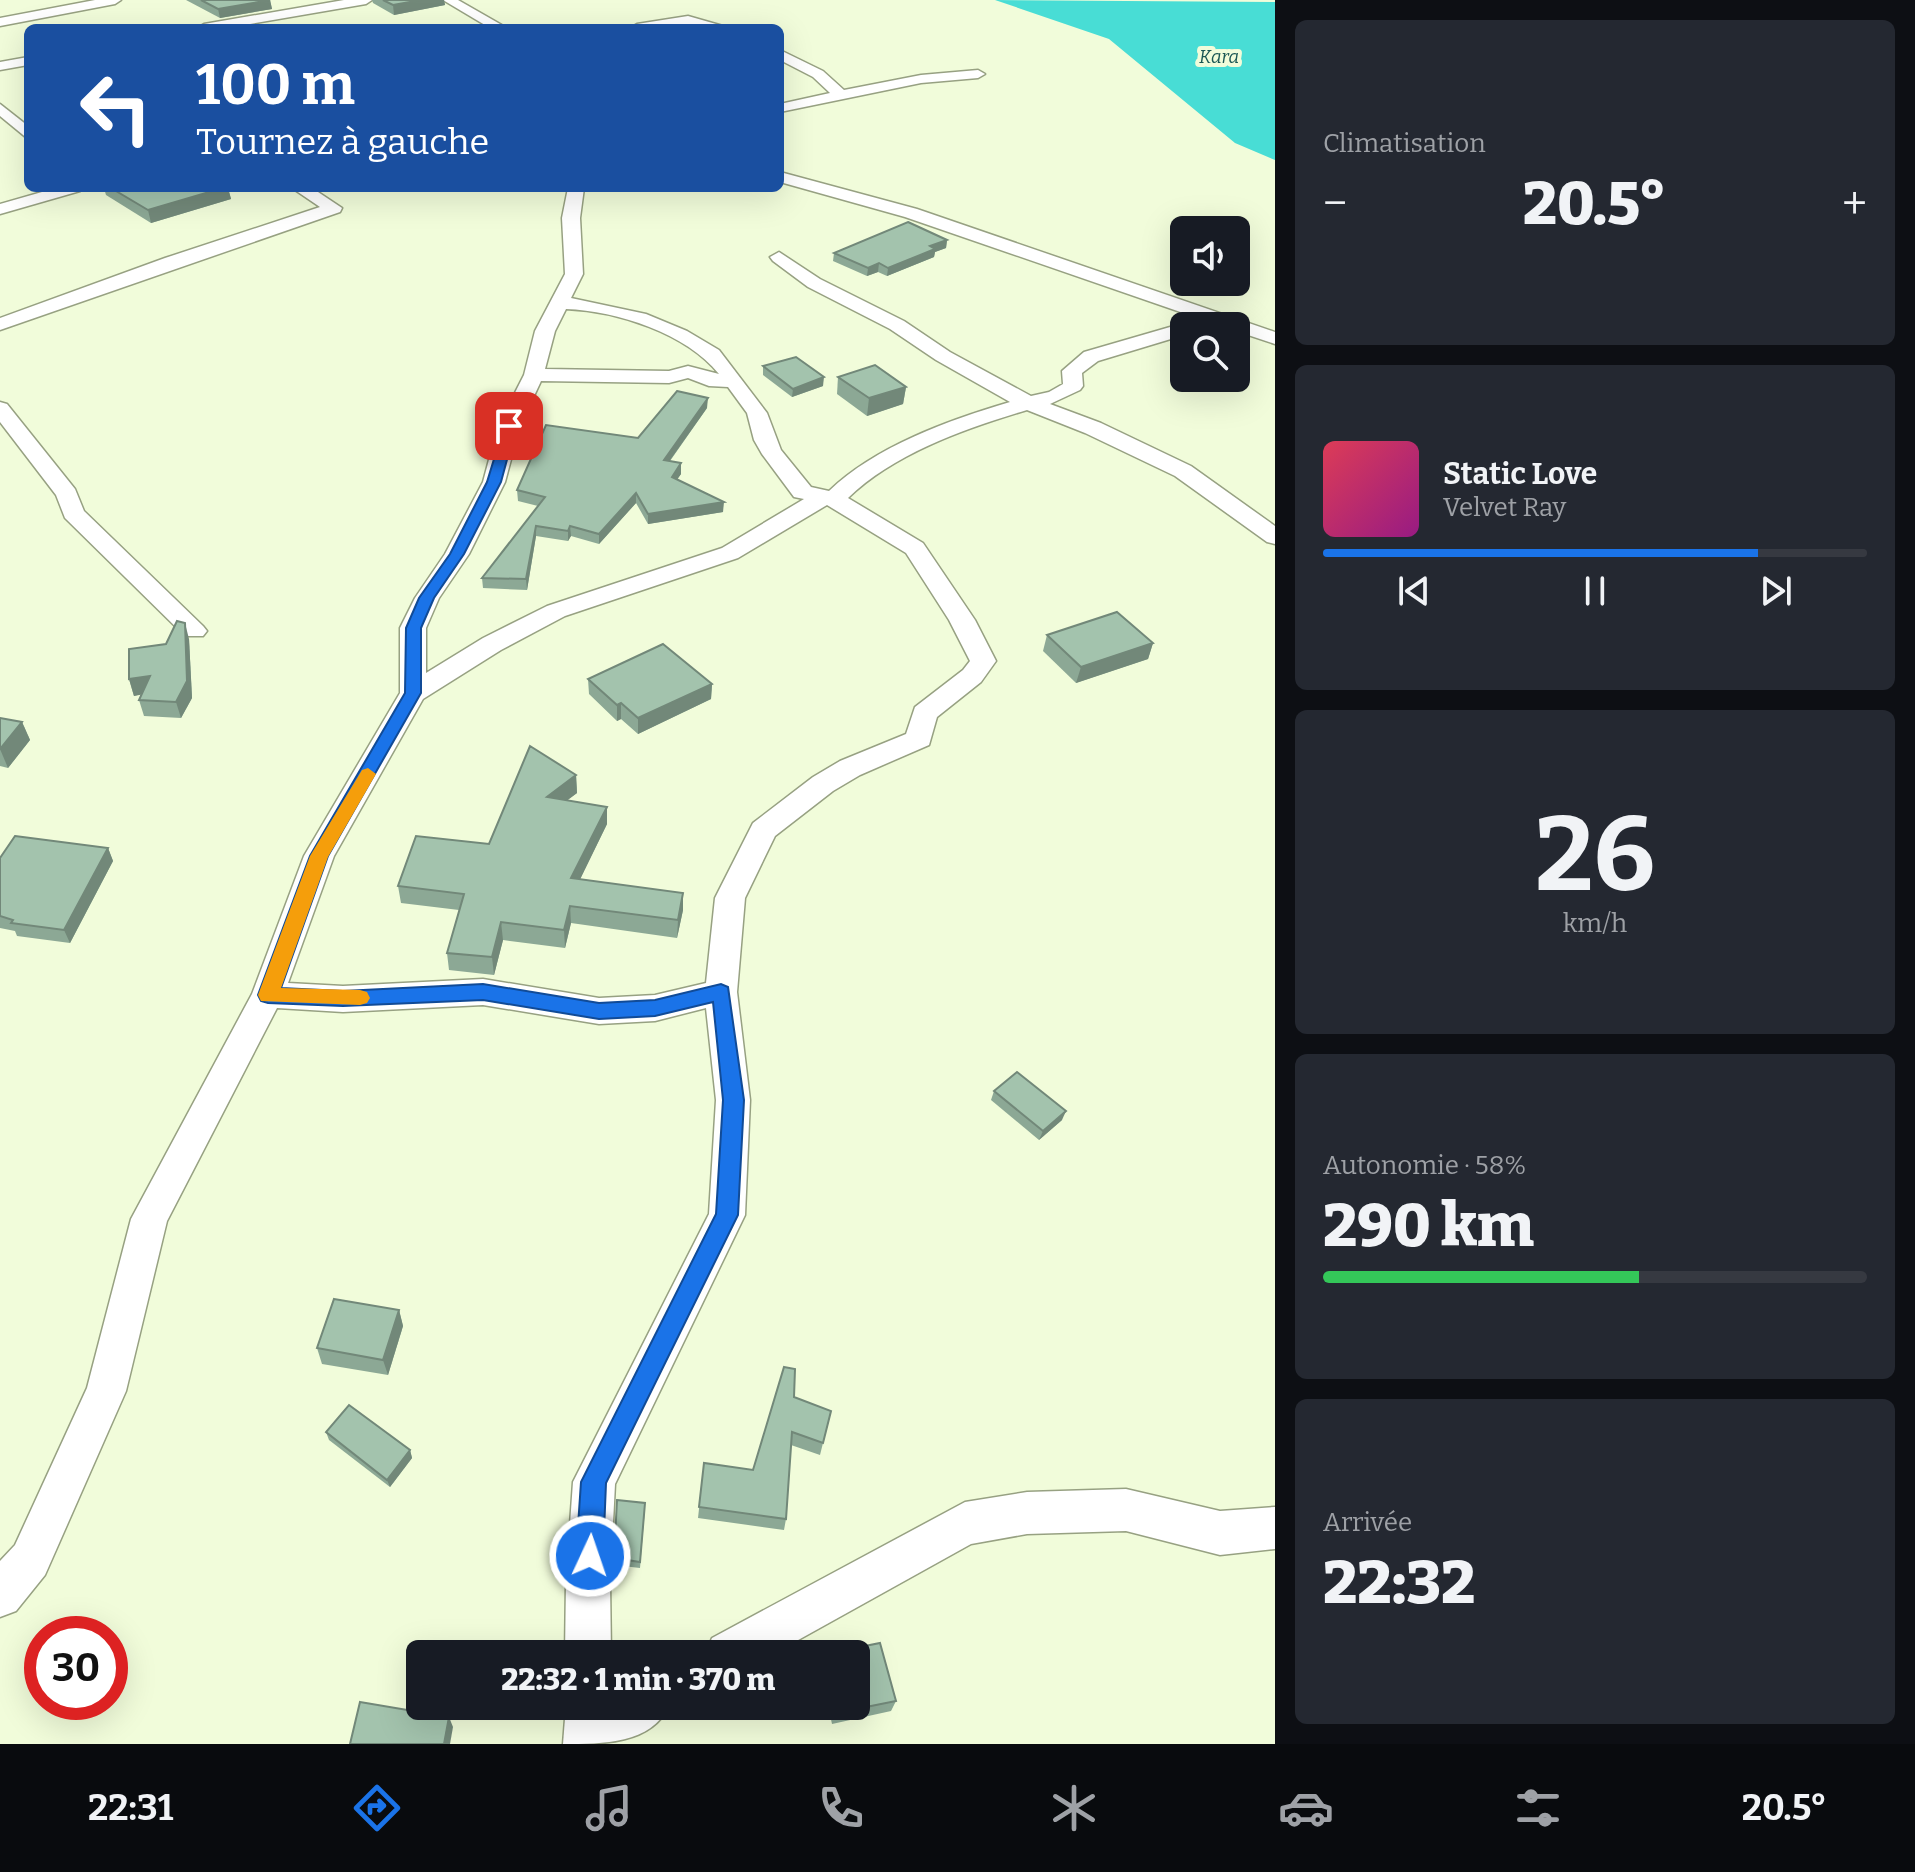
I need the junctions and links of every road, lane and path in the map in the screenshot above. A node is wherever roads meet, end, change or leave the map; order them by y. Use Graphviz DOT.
graph roads {
  1 [pos="115,0"];
  2 [pos="366,0"];
  3 [pos="449,0"];
  4 [pos="254,19"];
  5 [pos="0,22"];
  6 [pos="226,24"];
  7 [pos="262,24"];
  8 [pos="493,24"];
  9 [pos="662,24"];
  10 [pos="706,24"];
  11 [pos="784,56"];
  12 [pos="24,62"];
  13 [pos="0,66"];
  14 [pos="978,74"];
  15 [pos="843,97"];
  16 [pos="784,107"];
  17 [pos="0,108"];
  18 [pos="24,130"];
  19 [pos="784,178"];
  20 [pos="60,192"];
  21 [pos="307,192"];
  22 [pos="575,192"];
  23 [pos="0,209"];
  24 [pos="779,257"];
  25 [pos="560,303"];
  26 [pos="1195,312"];
  27 [pos="0,324"];
  28 [pos="1250,330"];
  29 [pos="1170,334"];
  30 [pos="1275,338"];
  31 [pos="534,375"];
  32 [pos="732,381"];
  33 [pos="1028,403"];
  34 [pos="0,408"];
  35 [pos="829,498"];
  36 [pos="1275,537"];
  37 [pos="194,631"];
  38 [pos="413,693"];
  39 [pos="721,992"];
  40 [pos="268,995"];
  41 [pos="1275,1528"];
  42 [pos="0,1595"];
  43 [pos="588,1640"];
  44 [pos="753,1640"];
  45 [pos="611,1720"];
  46 [pos="588,1729"];
  1 -- 5 [label="street"];
  2 -- 4 [label="street"];
  3 -- 8 [label="street"];
  4 -- 6 [label="street"];
  4 -- 7 [label="street"];
  9 -- 10 [label="street"];
  11 -- 15 [label="street"];
  12 -- 13 [label="street"];
  14 -- 15 [label="street"];
  15 -- 16 [label="street"];
  17 -- 18 [label="street"];
  19 -- 26 [label="street"];
  20 -- 23 [label="street"];
  21 -- 27 [label="street"];
  22 -- 25 [label="street"];
  24 -- 33 [label="street"];
  25 -- 31 [label="street"];
  25 -- 32 [label="street"];
  28 -- 30 [label="street"];
  29 -- 33 [label="street"];
  31 -- 32 [label="street"];
  31 -- 38 [label="street"];
  32 -- 35 [label="street"];
  33 -- 35 [label="street"];
  33 -- 36 [label="street"];
  34 -- 37 [label="street"];
  35 -- 38 [label="street"];
  35 -- 39 [label="street"];
  38 -- 40 [label="street"];
  39 -- 40 [label="street"];
  39 -- 43 [label="street"];
  40 -- 42 [label="street"];
  41 -- 44 [label="street"];
  45 -- 46 [label="street"];
}
